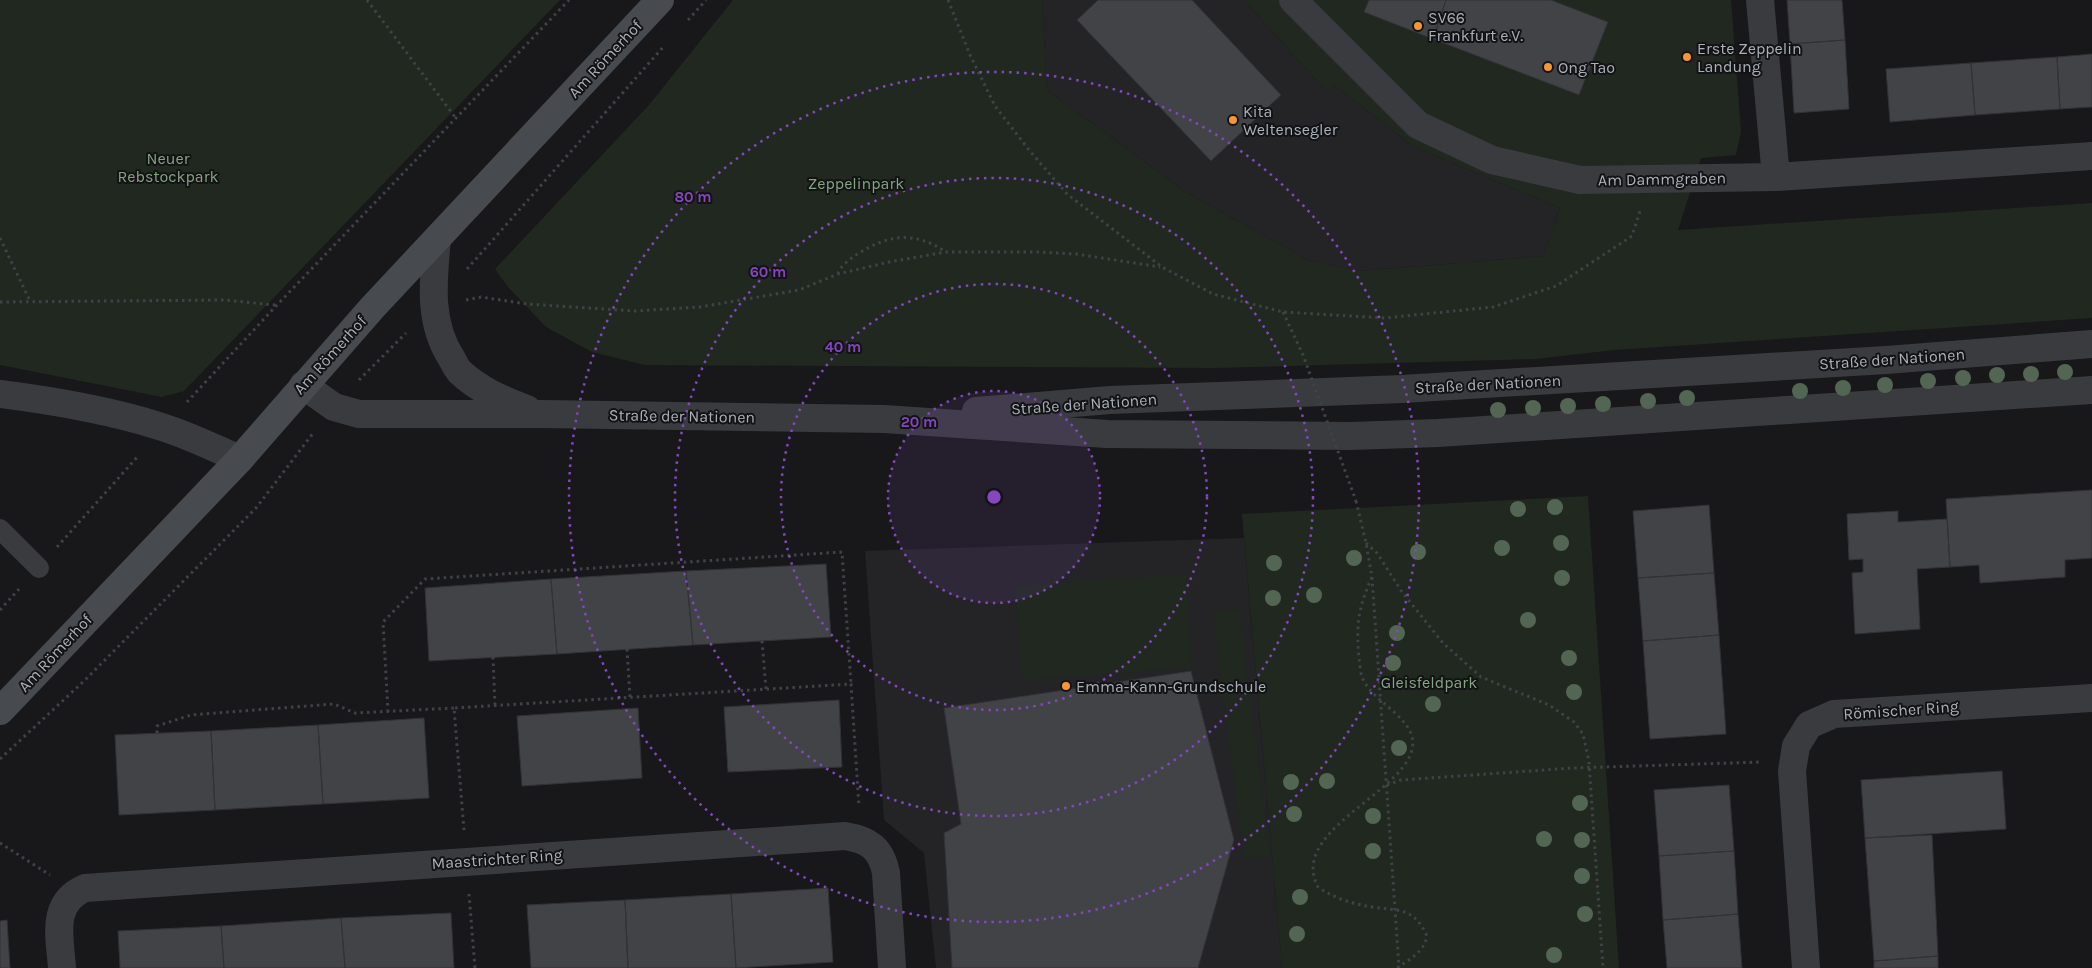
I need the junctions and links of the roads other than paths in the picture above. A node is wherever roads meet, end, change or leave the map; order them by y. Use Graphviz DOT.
graph roads {
  1 [pos="660,0"];
  2 [pos="1293,0"];
  3 [pos="1760,0"];
  4 [pos="2092,156"];
  5 [pos="1776,177"];
  6 [pos="437,239"];
  7 [pos="2092,344"];
  8 [pos="303,385"];
  9 [pos="2092,390"];
  10 [pos="0,394"];
  11 [pos="541,414"];
  12 [pos="884,419"];
  13 [pos="240,459"];
  14 [pos="0,529"];
  15 [pos="39,568"];
  16 [pos="2092,698"];
  17 [pos="0,711"];
  18 [pos="62,968"];
  19 [pos="892,968"];
  20 [pos="1806,968"];
  1 -- 6 [label="main road, Am Römerhof"];
  2 -- 5 [label="street, Am Dammgraben"];
  3 -- 5 [label="street"];
  4 -- 5 [label="street, Am Dammgraben"];
  6 -- 8 [label="main road, Am Römerhof"];
  6 -- 11 [label="street, Straße der Nationen"];
  7 -- 12 [label="street, Straße der Nationen"];
  8 -- 11 [label="street, Straße der Nationen"];
  8 -- 13 [label="main road, Am Römerhof"];
  9 -- 12 [label="street, Straße der Nationen"];
  10 -- 13 [label="street"];
  11 -- 12 [label="street, Straße der Nationen"];
  13 -- 17 [label="main road, Am Römerhof"];
  14 -- 15 [label="lane"];
  16 -- 20 [label="street, Römischer Ring"];
  18 -- 19 [label="street, Maastrichter Ring"];
}
